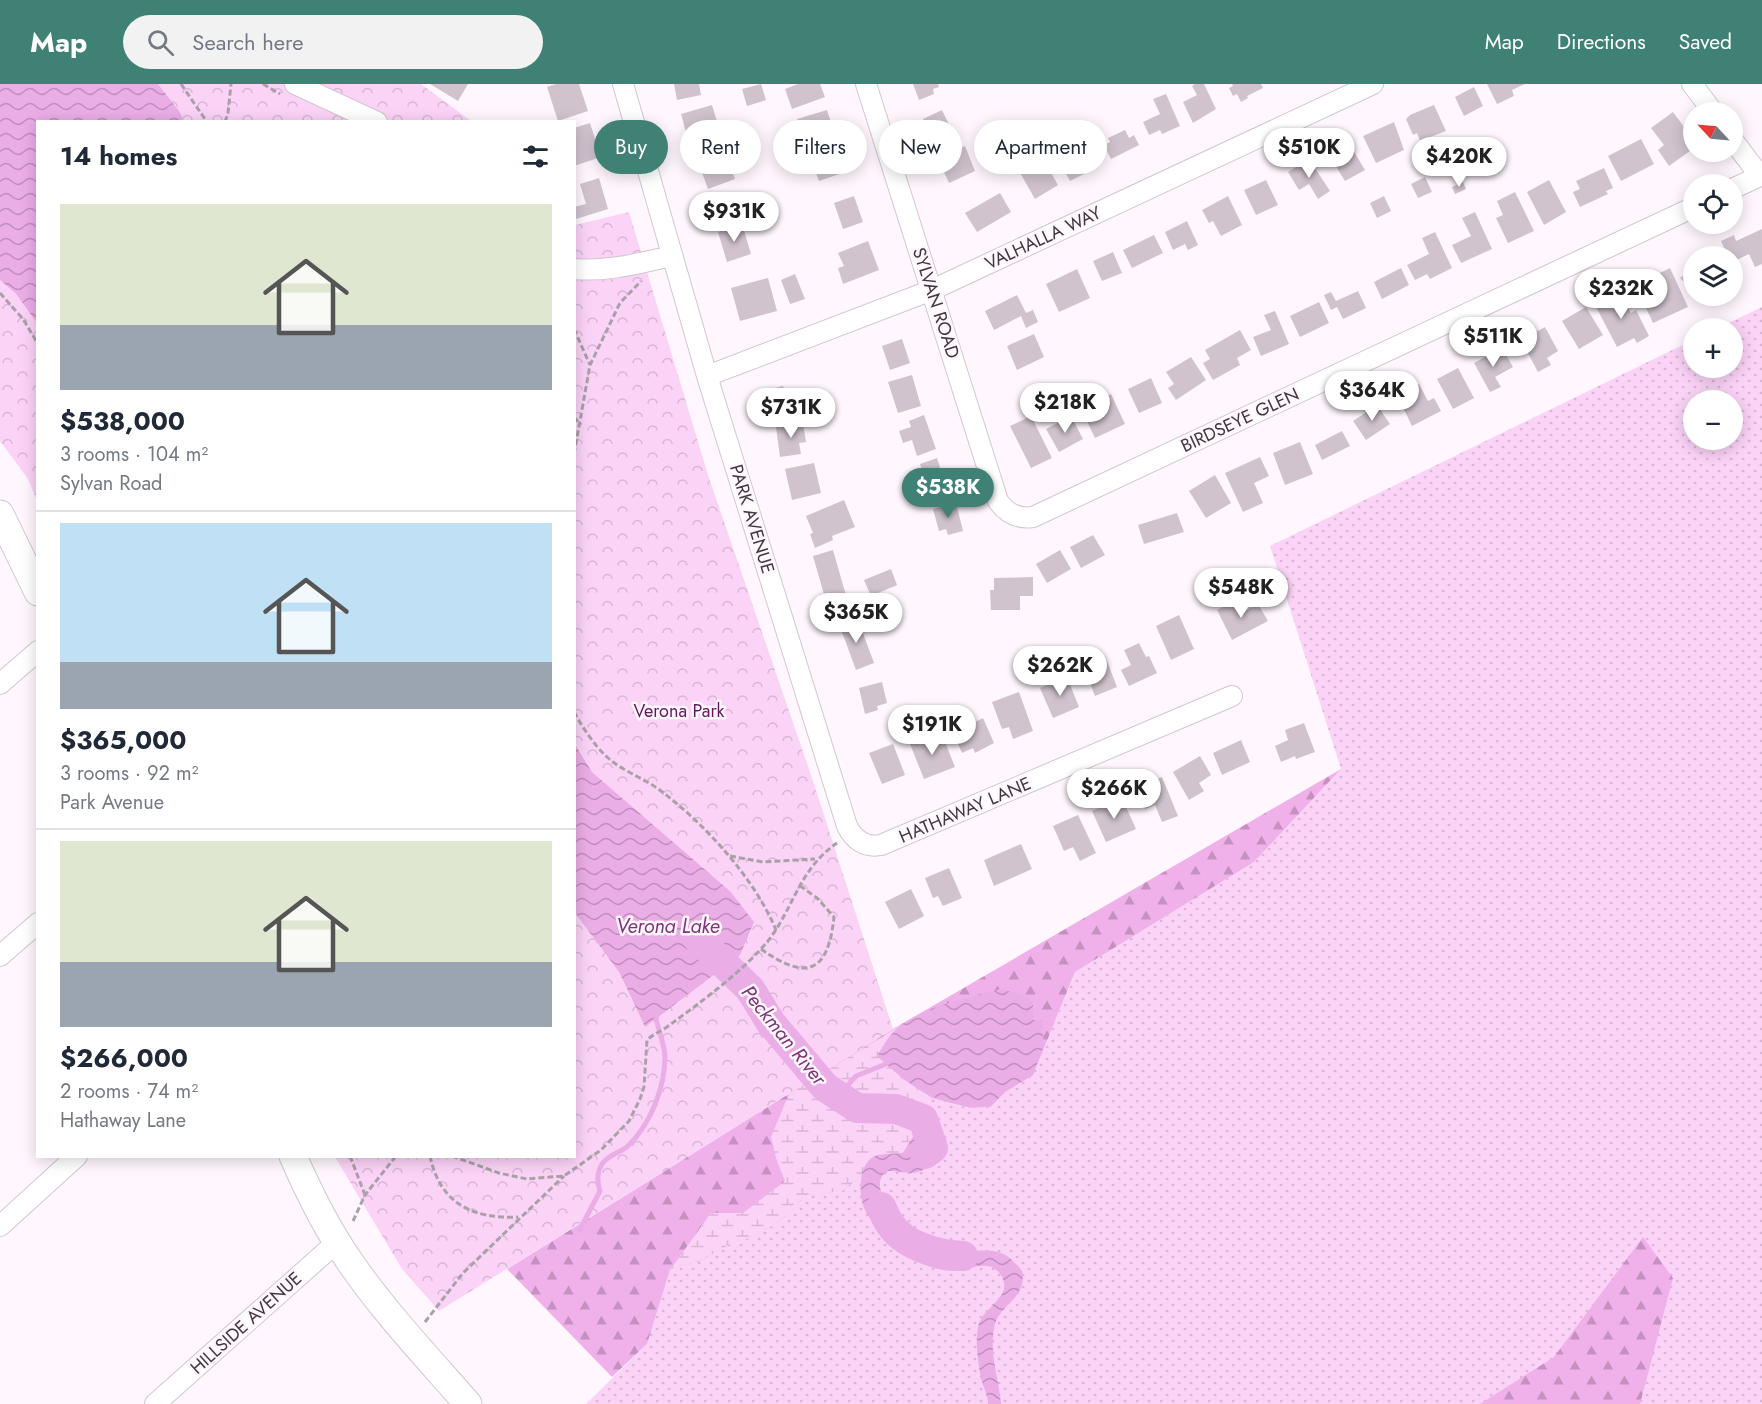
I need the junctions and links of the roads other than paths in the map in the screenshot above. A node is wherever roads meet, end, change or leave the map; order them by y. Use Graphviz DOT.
graph roads {
  1 [pos="295,84"];
  2 [pos="623,84"];
  3 [pos="866,84"];
  4 [pos="1373,84"];
  5 [pos="1692,84"];
  6 [pos="1706,102"];
  7 [pos="373,120"];
  8 [pos="1743,154"];
  9 [pos="1743,184"];
  10 [pos="1683,212"];
  11 [pos="672,256"];
  12 [pos="576,269"];
  13 [pos="932,290"];
  14 [pos="707,376"];
  15 [pos="0,514"];
  16 [pos="1014,516"];
  17 [pos="36,588"];
  18 [pos="36,653"];
  19 [pos="0,684"];
  20 [pos="1232,696"];
  21 [pos="856,838"];
  22 [pos="36,925"];
  23 [pos="0,956"];
  24 [pos="75,1158"];
  25 [pos="293,1158"];
  26 [pos="0,1226"];
  27 [pos="337,1242"];
  28 [pos="155,1404"];
  29 [pos="468,1404"];
  1 -- 7 [label="street"];
  2 -- 11 [label="street, PARK AVENUE"];
  3 -- 13 [label="street, SYLVAN ROAD"];
  4 -- 13 [label="street, VALHALLA WAY"];
  5 -- 6 [label="street"];
  8 -- 9 [label="street"];
  10 -- 16 [label="street, BIRDSEYE GLEN"];
  11 -- 12 [label="street"];
  11 -- 14 [label="street, PARK AVENUE"];
  13 -- 14 [label="street, VALHALLA WAY"];
  13 -- 16 [label="street, SYLVAN ROAD"];
  14 -- 21 [label="street, PARK AVENUE"];
  15 -- 17 [label="main road"];
  18 -- 19 [label="street"];
  20 -- 21 [label="street, HATHAWAY LANE"];
  22 -- 23 [label="street"];
  24 -- 26 [label="street"];
  25 -- 27 [label="main road"];
  27 -- 28 [label="street, HILLSIDE AVENUE"];
  27 -- 29 [label="main road"];
}
